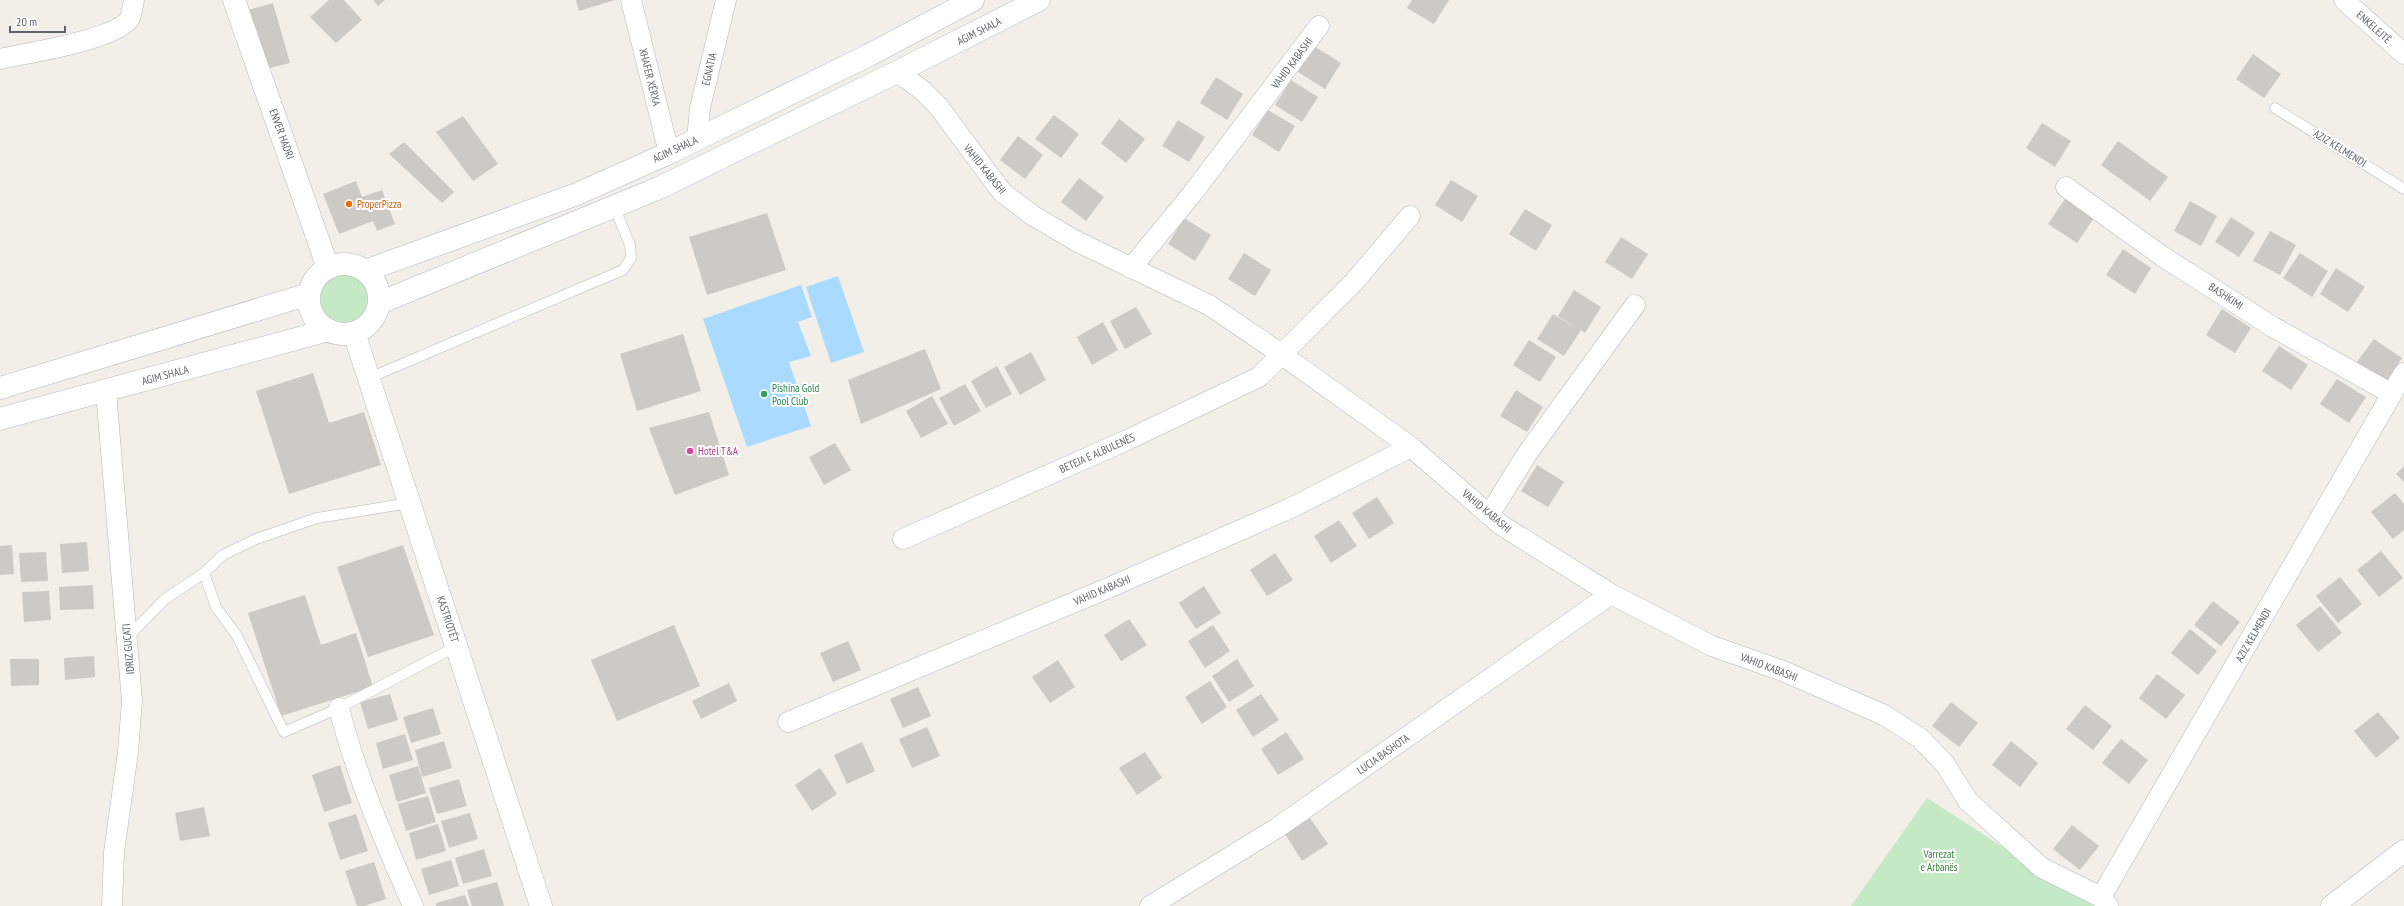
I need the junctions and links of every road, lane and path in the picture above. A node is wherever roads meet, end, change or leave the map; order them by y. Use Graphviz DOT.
graph roads {
  1 [pos="134,0"];
  2 [pos="234,0"];
  3 [pos="631,0"];
  4 [pos="726,0"];
  5 [pos="973,0"];
  6 [pos="1039,0"];
  7 [pos="2344,0"];
  8 [pos="1319,26"];
  9 [pos="2404,54"];
  10 [pos="0,59"];
  11 [pos="897,72"];
  12 [pos="2275,108"];
  13 [pos="697,140"];
  14 [pos="669,153"];
  15 [pos="2066,187"];
  16 [pos="2404,189"];
  17 [pos="614,206"];
  18 [pos="1410,216"];
  19 [pos="328,268"];
  20 [pos="1131,268"];
  21 [pos="365,271"];
  22 [pos="309,294"];
  23 [pos="379,303"];
  24 [pos="1635,305"];
  25 [pos="329,330"];
  26 [pos="354,333"];
  27 [pos="1282,354"];
  28 [pos="2404,373"];
  29 [pos="369,378"];
  30 [pos="0,388"];
  31 [pos="106,391"];
  32 [pos="2392,394"];
  33 [pos="0,419"];
  34 [pos="1411,447"];
  35 [pos="410,503"];
  36 [pos="1489,515"];
  37 [pos="903,539"];
  38 [pos="204,573"];
  39 [pos="1610,594"];
  40 [pos="127,638"];
  41 [pos="457,646"];
  42 [pos="339,708"];
  43 [pos="788,722"];
  44 [pos="2404,851"];
  45 [pos="2104,902"];
  46 [pos="112,906"];
  47 [pos="413,906"];
  48 [pos="541,906"];
  49 [pos="1150,906"];
  50 [pos="2332,906"];
  1 -- 10 [label="street"];
  2 -- 19 [label="main road, ENVER HADRI"];
  3 -- 14 [label="street, XHAFER XËRXA"];
  4 -- 13 [label="street, EGNATIA"];
  5 -- 13 [label="main road, AGIM SHALA"];
  6 -- 11 [label="main road, AGIM SHALA"];
  7 -- 9 [label="street, ENKELEJTË"];
  8 -- 20 [label="street, VAHID KABASHI"];
  11 -- 17 [label="main road, AGIM SHALA"];
  11 -- 20 [label="street, VAHID KABASHI"];
  12 -- 16 [label="lane, AZIZ KELMENDI"];
  13 -- 14 [label="main road, AGIM SHALA"];
  14 -- 21 [label="main road, AGIM SHALA"];
  15 -- 32 [label="street, BASHKIMI"];
  17 -- 23 [label="main road, AGIM SHALA"];
  17 -- 29 [label="lane"];
  18 -- 27 [label="street, BETEJA E ALBULENËS"];
  19 -- 21 [label="main road"];
  19 -- 22 [label="main road"];
  20 -- 27 [label="street, VAHID KABASHI"];
  21 -- 23 [label="main road"];
  22 -- 25 [label="main road"];
  22 -- 30 [label="main road"];
  23 -- 26 [label="main road"];
  24 -- 36 [label="street"];
  25 -- 26 [label="main road, AGIM SHALA"];
  25 -- 31 [label="main road, AGIM SHALA"];
  26 -- 29 [label="main road, KASTRIOTËT"];
  27 -- 34 [label="street, VAHID KABASHI"];
  27 -- 37 [label="street, BETEJA E ALBULENËS"];
  28 -- 32 [label="street, AZIZ KELMENDI"];
  29 -- 35 [label="main road, KASTRIOTËT"];
  31 -- 33 [label="main road, AGIM SHALA"];
  31 -- 40 [label="street, IDRIZ GUCATI"];
  32 -- 45 [label="street, AZIZ KELMENDI"];
  34 -- 36 [label="street, VAHID KABASHI"];
  34 -- 43 [label="street, VAHID KABASHI"];
  35 -- 38 [label="lane"];
  35 -- 41 [label="main road, KASTRIOTËT"];
  36 -- 39 [label="street, VAHID KABASHI"];
  38 -- 40 [label="lane"];
  38 -- 42 [label="lane"];
  39 -- 45 [label="street, VAHID KABASHI"];
  39 -- 49 [label="street, LUCIA BASHOTA"];
  40 -- 46 [label="street, IDRIZ GUCATI"];
  41 -- 42 [label="lane"];
  41 -- 48 [label="main road, KASTRIOTËT"];
  42 -- 47 [label="street"];
  44 -- 50 [label="main road"];
}
